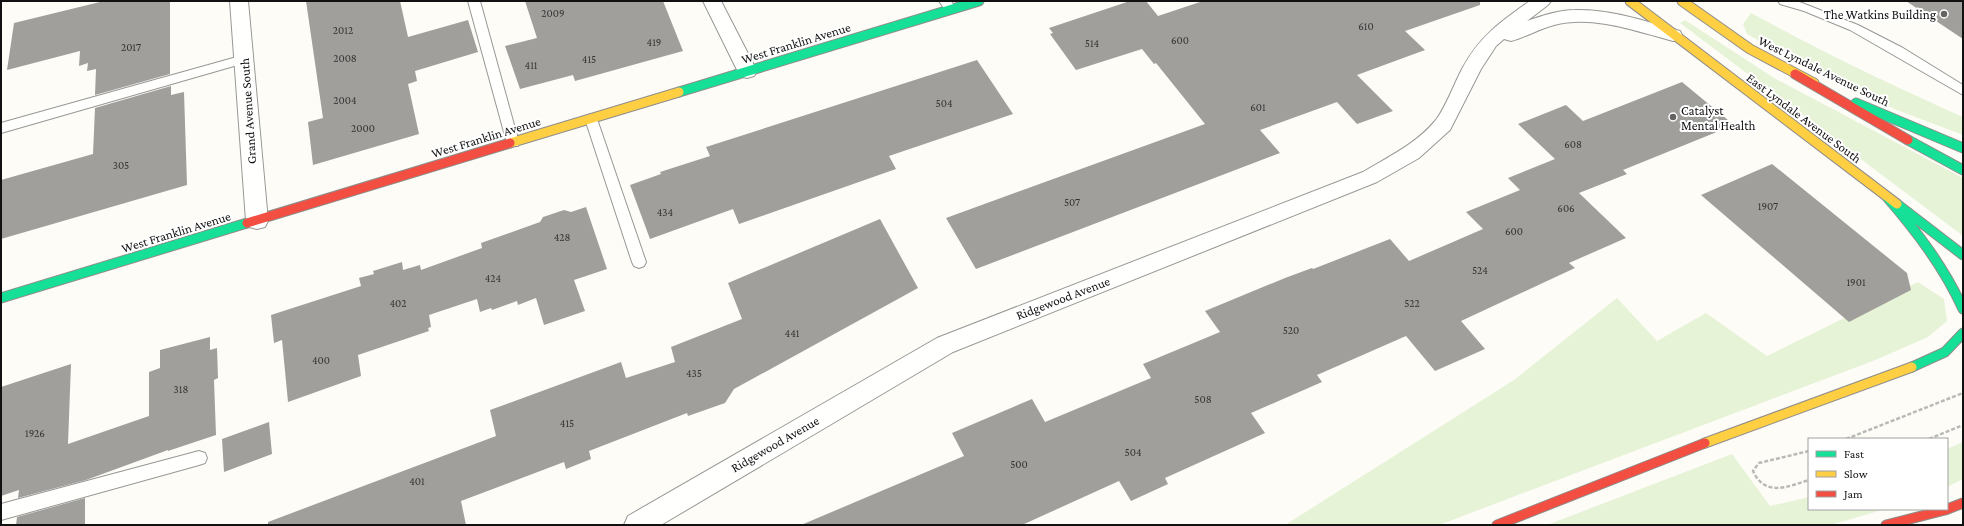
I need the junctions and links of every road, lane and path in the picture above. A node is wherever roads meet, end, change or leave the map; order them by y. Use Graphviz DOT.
graph roads {
  1 [pos="239,1"];
  2 [pos="474,1"];
  3 [pos="712,1"];
  4 [pos="979,1"];
  5 [pos="1542,1"];
  6 [pos="1630,1"];
  7 [pos="1784,1"];
  8 [pos="1686,2"];
  9 [pos="948,5"];
  10 [pos="1673,35"];
  11 [pos="244,59"];
  12 [pos="1472,68"];
  13 [pos="747,71"];
  14 [pos="1796,74"];
  15 [pos="1963,91"];
  16 [pos="591,119"];
  17 [pos="1,128"];
  18 [pos="513,142"];
  19 [pos="1963,148"];
  20 [pos="1963,170"];
  21 [pos="1887,197"];
  22 [pos="257,221"];
  23 [pos="1963,255"];
  24 [pos="639,262"];
  25 [pos="1,298"];
  26 [pos="1963,309"];
  27 [pos="1963,334"];
  28 [pos="1963,393"];
  29 [pos="1963,425"];
  30 [pos="1849,438"];
  31 [pos="1931,438"];
  32 [pos="1808,451"];
  33 [pos="199,458"];
  34 [pos="1808,480"];
  35 [pos="1963,503"];
  36 [pos="1948,509"];
  37 [pos="1945,510"];
  38 [pos="1,512"];
  39 [pos="637,525"];
  40 [pos="1497,525"];
  41 [pos="1886,525"];
  1 -- 11 [label="street, Grand Avenue South"];
  2 -- 18 [label="lane"];
  3 -- 13 [label="street"];
  4 -- 9 [label="main road, West Franklin Avenue"];
  5 -- 12 [label="street, Ridgewood Avenue"];
  6 -- 10 [label="main road, East Lyndale Avenue South"];
  7 -- 15 [label="lane"];
  8 -- 14 [label="main road, West Lyndale Avenue South"];
  9 -- 13 [label="main road, West Franklin Avenue"];
  10 -- 12 [label="street, Ridgewood Avenue"];
  10 -- 21 [label="main road, East Lyndale Avenue South"];
  11 -- 17 [label="lane"];
  11 -- 22 [label="street, Grand Avenue South"];
  12 -- 39 [label="street, Ridgewood Avenue"];
  13 -- 16 [label="main road, West Franklin Avenue"];
  14 -- 19 [label="main road, West Lyndale Avenue South"];
  14 -- 20 [label="main road"];
  16 -- 18 [label="main road, West Franklin Avenue"];
  16 -- 24 [label="lane"];
  18 -- 22 [label="main road, West Franklin Avenue"];
  21 -- 23 [label="main road, East Lyndale Avenue South"];
  21 -- 26 [label="main road"];
  22 -- 25 [label="main road, West Franklin Avenue"];
  27 -- 40 [label="main road"];
  28 -- 30 [label="path"];
  29 -- 31 [label="path"];
  32 -- 34 [label="path"];
  33 -- 38 [label="lane"];
  35 -- 36 [label="main road"];
  37 -- 41 [label="main road"];
}
